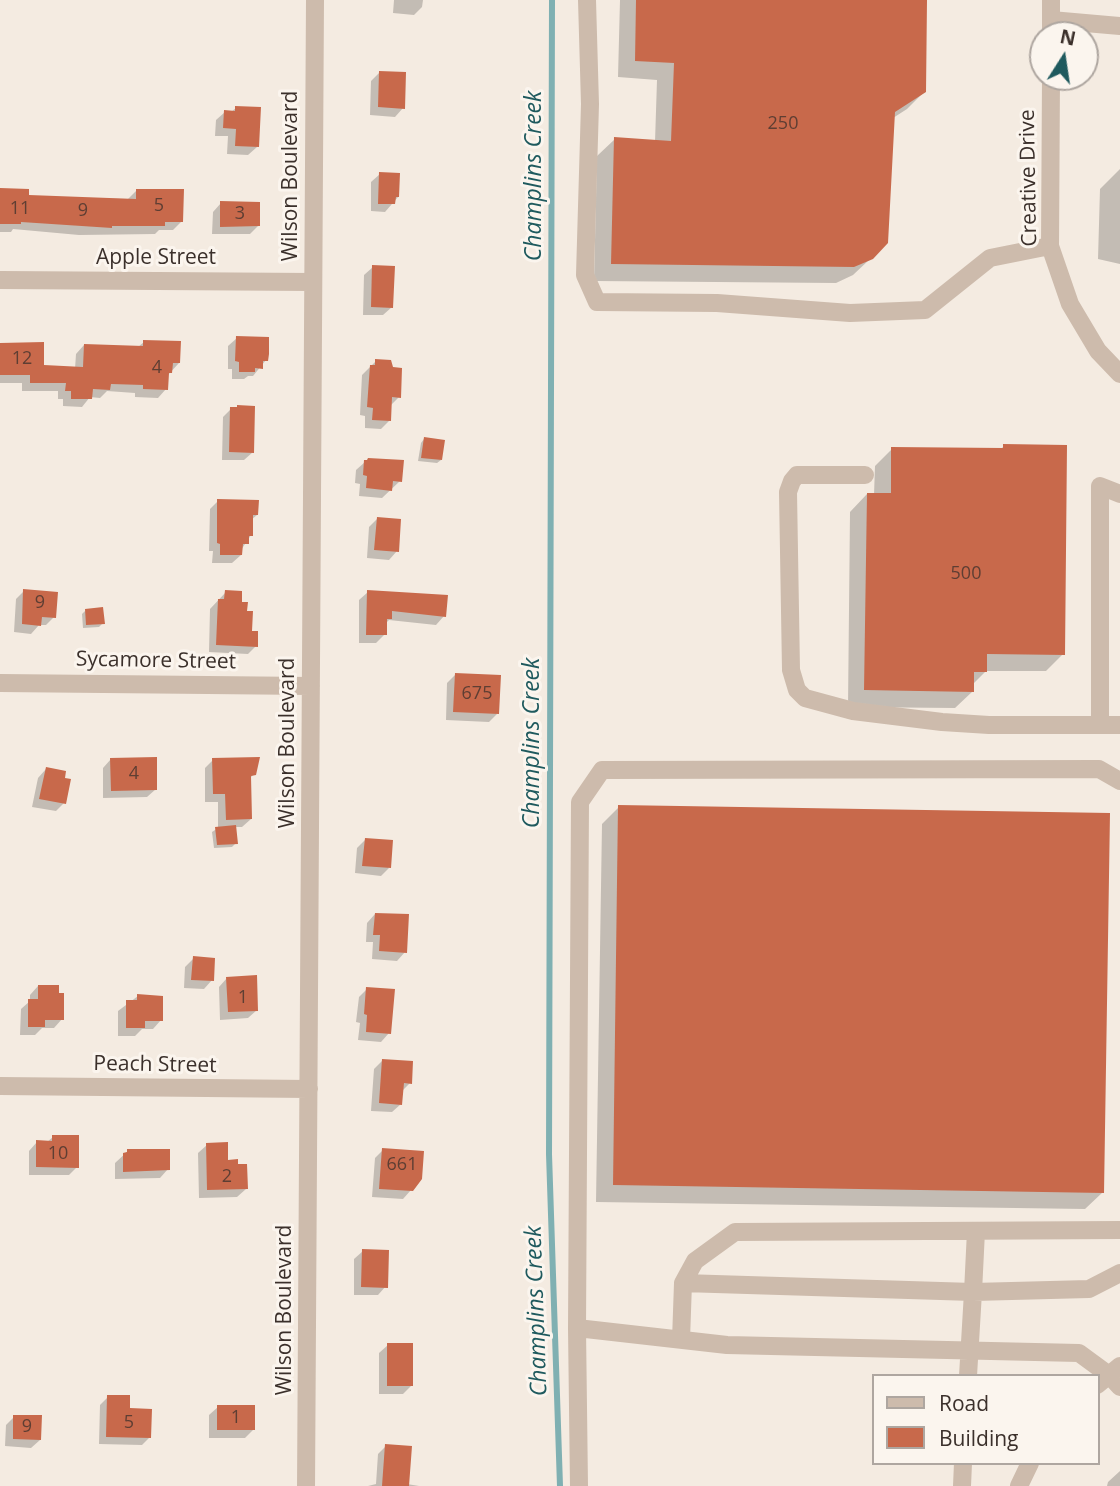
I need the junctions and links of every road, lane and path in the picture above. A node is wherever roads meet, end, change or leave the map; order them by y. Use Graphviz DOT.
graph roads {
  1 [pos="314,0"];
  2 [pos="587,0"];
  3 [pos="1051,0"];
  4 [pos="1051,21"];
  5 [pos="1120,26"];
  6 [pos="1099,27"];
  7 [pos="1051,91"];
  8 [pos="1050,246"];
  9 [pos="0,280"];
  10 [pos="313,282"];
  11 [pos="1120,374"];
  12 [pos="865,475"];
  13 [pos="1120,494"];
  14 [pos="0,683"];
  15 [pos="311,686"];
  16 [pos="1100,725"];
  17 [pos="1120,725"];
  18 [pos="1120,781"];
  19 [pos="0,1086"];
  20 [pos="309,1089"];
  21 [pos="1120,1230"];
  22 [pos="976,1231"];
  23 [pos="1120,1273"];
  24 [pos="683,1283"];
  25 [pos="973,1292"];
  26 [pos="577,1328"];
  27 [pos="681,1340"];
  28 [pos="970,1350"];
  29 [pos="968,1374"];
  30 [pos="1112,1378"];
  31 [pos="963,1465"];
  32 [pos="1029,1465"];
  33 [pos="306,1486"];
  34 [pos="579,1486"];
  35 [pos="962,1486"];
  36 [pos="1019,1486"];
  1 -- 10 [label="street, Wilson Boulevard"];
  2 -- 8 [label="street"];
  3 -- 4 [label="street"];
  5 -- 6 [label="street"];
  7 -- 8 [label="street, Creative Drive"];
  8 -- 11 [label="street, Creative Drive"];
  9 -- 10 [label="street, Apple Street"];
  10 -- 15 [label="street, Wilson Boulevard"];
  12 -- 16 [label="street"];
  13 -- 16 [label="street"];
  14 -- 15 [label="street, Sycamore Street"];
  15 -- 20 [label="street, Wilson Boulevard"];
  16 -- 17 [label="street"];
  18 -- 26 [label="street"];
  19 -- 20 [label="street, Peach Street"];
  20 -- 33 [label="street, Wilson Boulevard"];
  21 -- 22 [label="street"];
  22 -- 24 [label="street"];
  22 -- 25 [label="street"];
  23 -- 25 [label="street"];
  24 -- 25 [label="street"];
  24 -- 27 [label="street"];
  25 -- 28 [label="street"];
  26 -- 27 [label="street"];
  26 -- 34 [label="street"];
  27 -- 28 [label="street"];
  28 -- 29 [label="street"];
  28 -- 30 [label="street"];
  31 -- 35 [label="street"];
  32 -- 36 [label="street"];
}
